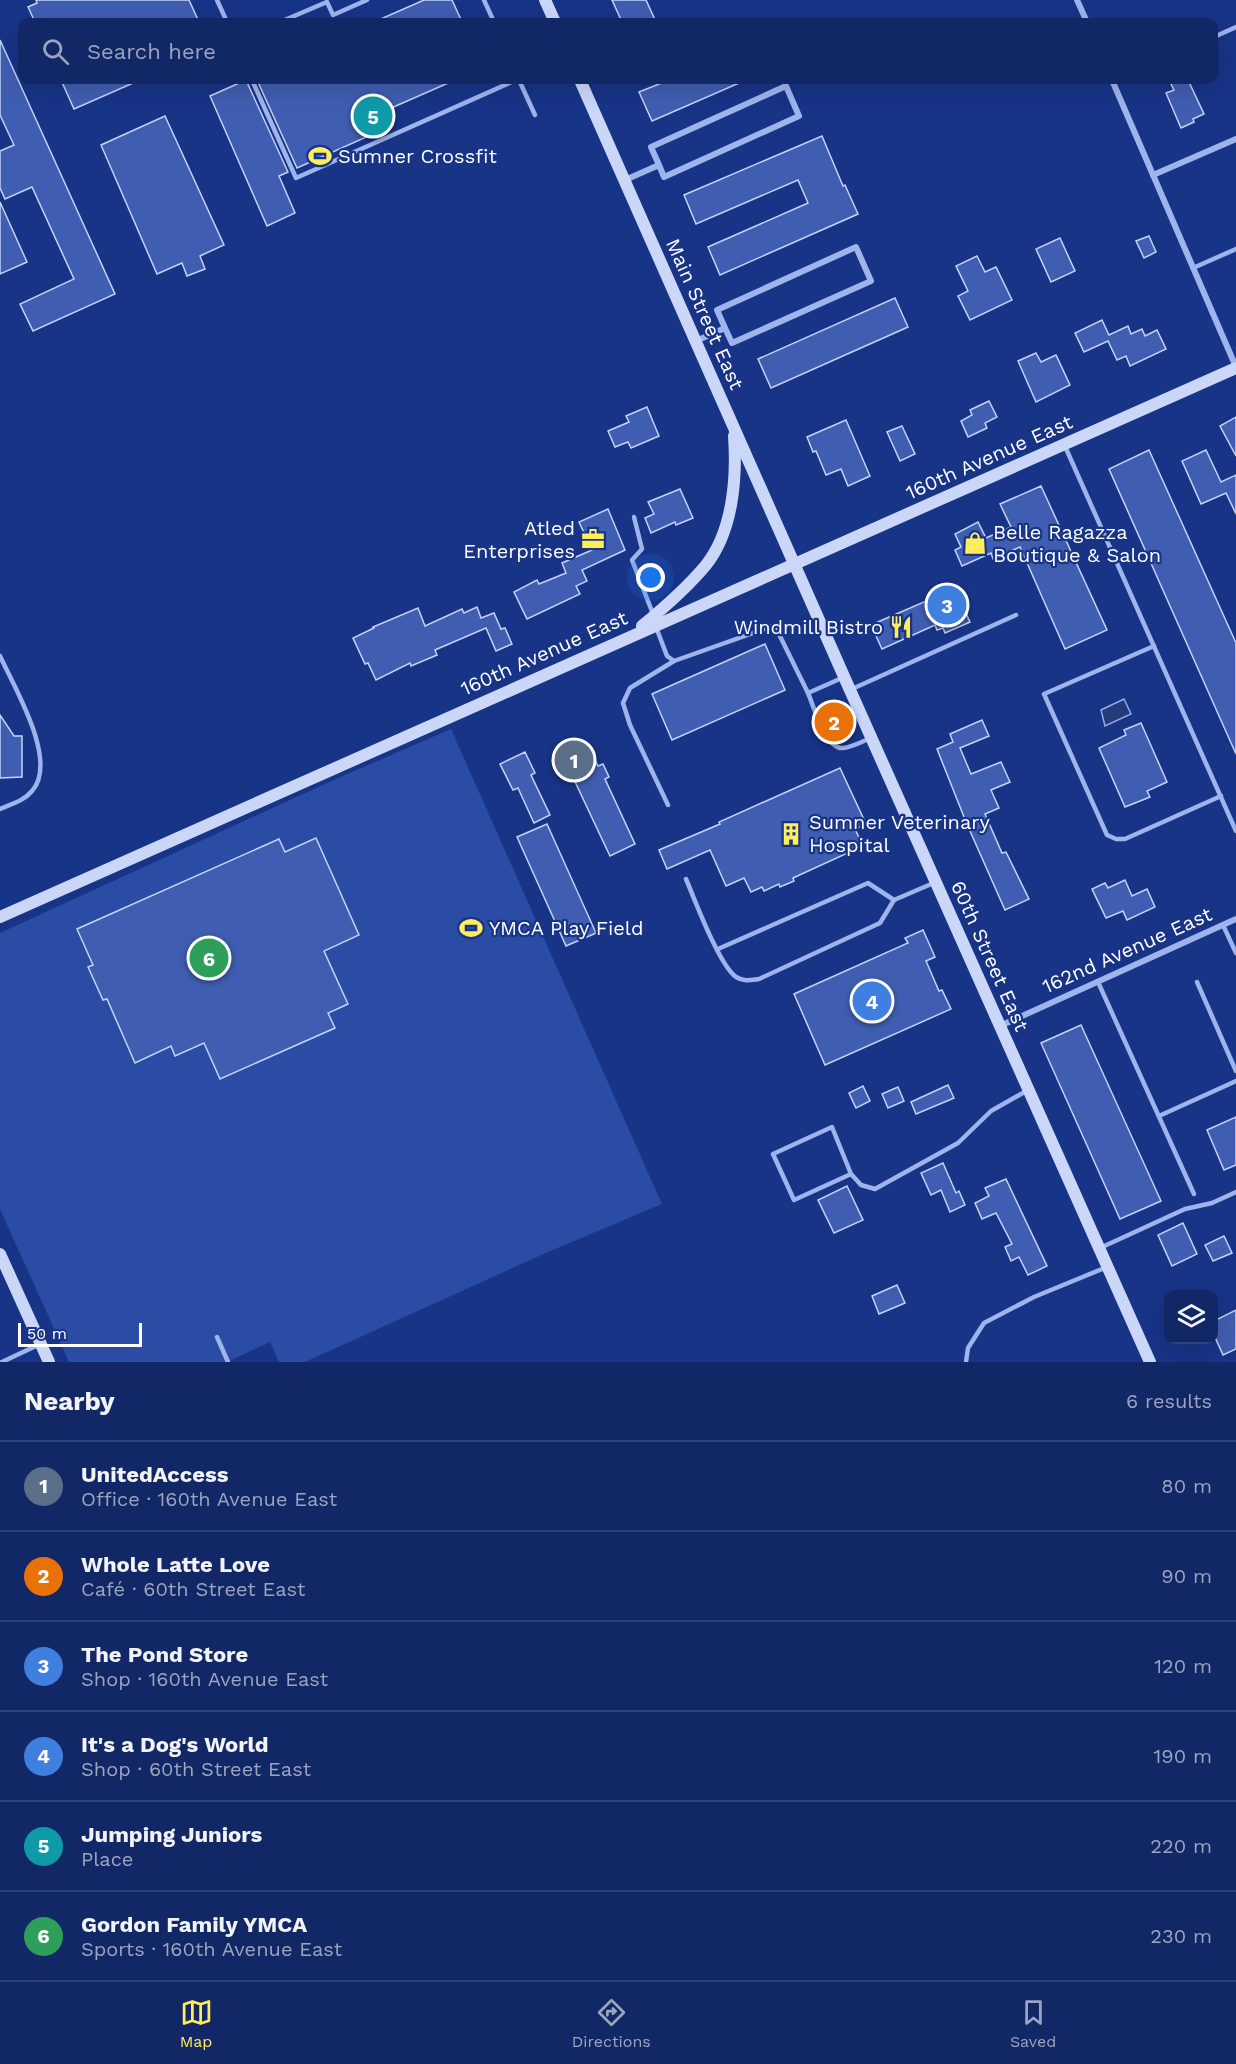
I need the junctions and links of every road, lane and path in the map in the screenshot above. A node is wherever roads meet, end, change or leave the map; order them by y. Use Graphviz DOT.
graph roads {
  1 [pos="217,0"];
  2 [pos="367,0"];
  3 [pos="484,0"];
  4 [pos="545,0"];
  5 [pos="1077,0"];
  6 [pos="225,18"];
  7 [pos="289,18"];
  8 [pos="492,18"];
  9 [pos="553,18"];
  10 [pos="1085,18"];
  11 [pos="1236,27"];
  12 [pos="1218,35"];
  13 [pos="254,84"];
  14 [pos="509,84"];
  15 [pos="520,84"];
  16 [pos="582,84"];
  17 [pos="1114,84"];
  18 [pos="535,115"];
  19 [pos="1236,139"];
  20 [pos="658,165"];
  21 [pos="1153,175"];
  22 [pos="625,180"];
  23 [pos="1236,249"];
  24 [pos="1193,268"];
  25 [pos="725,328"];
  26 [pos="696,341"];
  27 [pos="1236,367"];
  28 [pos="733,426"];
  29 [pos="1064,444"];
  30 [pos="634,516"];
  31 [pos="794,565"];
  32 [pos="1016,615"];
  33 [pos="655,621"];
  34 [pos="1154,646"];
  35 [pos="0,656"];
  36 [pos="674,661"];
  37 [pos="844,677"];
  38 [pos="849,690"];
  39 [pos="808,693"];
  40 [pos="871,738"];
  41 [pos="1221,796"];
  42 [pos="668,805"];
  43 [pos="0,809"];
  44 [pos="1236,831"];
  45 [pos="686,879"];
  46 [pos="936,882"];
  47 [pos="894,900"];
  48 [pos="1,917"];
  49 [pos="1236,920"];
  50 [pos="1223,925"];
  51 [pos="718,949"];
  52 [pos="1236,953"];
  53 [pos="1098,982"];
  54 [pos="1197,982"];
  55 [pos="1000,1026"];
  56 [pos="1236,1071"];
  57 [pos="1236,1081"];
  58 [pos="1028,1090"];
  59 [pos="1159,1116"];
  60 [pos="851,1174"];
  61 [pos="1236,1192"];
  62 [pos="1194,1194"];
  63 [pos="1099,1248"];
  64 [pos="0,1254"];
  65 [pos="1107,1267"];
  66 [pos="217,1337"];
  67 [pos="41,1344"];
  68 [pos="2,1362"];
  69 [pos="49,1362"];
  70 [pos="228,1362"];
  71 [pos="966,1362"];
  72 [pos="1150,1362"];
  1 -- 6 [label="lane"];
  2 -- 7 [label="lane"];
  3 -- 8 [label="lane"];
  4 -- 9 [label="street"];
  5 -- 10 [label="street"];
  11 -- 12 [label="lane"];
  13 -- 14 [label="lane"];
  15 -- 18 [label="lane"];
  16 -- 22 [label="street, Main Street East"];
  17 -- 21 [label="street"];
  19 -- 21 [label="street"];
  20 -- 20 [label="street"];
  20 -- 22 [label="street"];
  21 -- 24 [label="street"];
  22 -- 26 [label="street, Main Street East"];
  23 -- 24 [label="lane"];
  24 -- 27 [label="street"];
  25 -- 25 [label="street"];
  25 -- 26 [label="street"];
  26 -- 28 [label="street, Main Street East"];
  27 -- 29 [label="street, 160th Avenue East"];
  28 -- 31 [label="street, Main Street East"];
  28 -- 33 [label="street"];
  29 -- 31 [label="street, 160th Avenue East"];
  29 -- 34 [label="lane"];
  30 -- 33 [label="lane"];
  31 -- 33 [label="street, 160th Avenue East"];
  31 -- 37 [label="street, 60th Street East"];
  32 -- 38 [label="lane"];
  33 -- 36 [label="lane"];
  33 -- 48 [label="street, 160th Avenue East"];
  34 -- 41 [label="lane"];
  34 -- 41 [label="lane"];
  35 -- 43 [label="lane"];
  36 -- 39 [label="lane"];
  36 -- 42 [label="lane"];
  37 -- 38 [label="street, 60th Street East"];
  37 -- 39 [label="lane"];
  38 -- 40 [label="street, 60th Street East"];
  39 -- 40 [label="lane"];
  40 -- 46 [label="street, 60th Street East"];
  41 -- 44 [label="lane"];
  45 -- 51 [label="lane"];
  46 -- 47 [label="lane"];
  46 -- 55 [label="street, 60th Street East"];
  47 -- 51 [label="lane"];
  47 -- 51 [label="lane"];
  49 -- 50 [label="street, 162nd Avenue East"];
  50 -- 52 [label="lane"];
  50 -- 53 [label="street, 162nd Avenue East"];
  53 -- 55 [label="street, 162nd Avenue East"];
  53 -- 59 [label="lane"];
  54 -- 56 [label="lane"];
  55 -- 58 [label="street, 60th Street East"];
  57 -- 59 [label="lane"];
  58 -- 60 [label="lane"];
  58 -- 63 [label="street, 60th Street East"];
  59 -- 62 [label="lane"];
  60 -- 60 [label="lane"];
  61 -- 63 [label="lane"];
  63 -- 65 [label="street, 60th Street East"];
  64 -- 67 [label="street"];
  65 -- 71 [label="lane"];
  65 -- 72 [label="street, 60th Street East"];
  66 -- 70 [label="lane"];
  67 -- 68 [label="lane"];
  67 -- 69 [label="street"];
}
